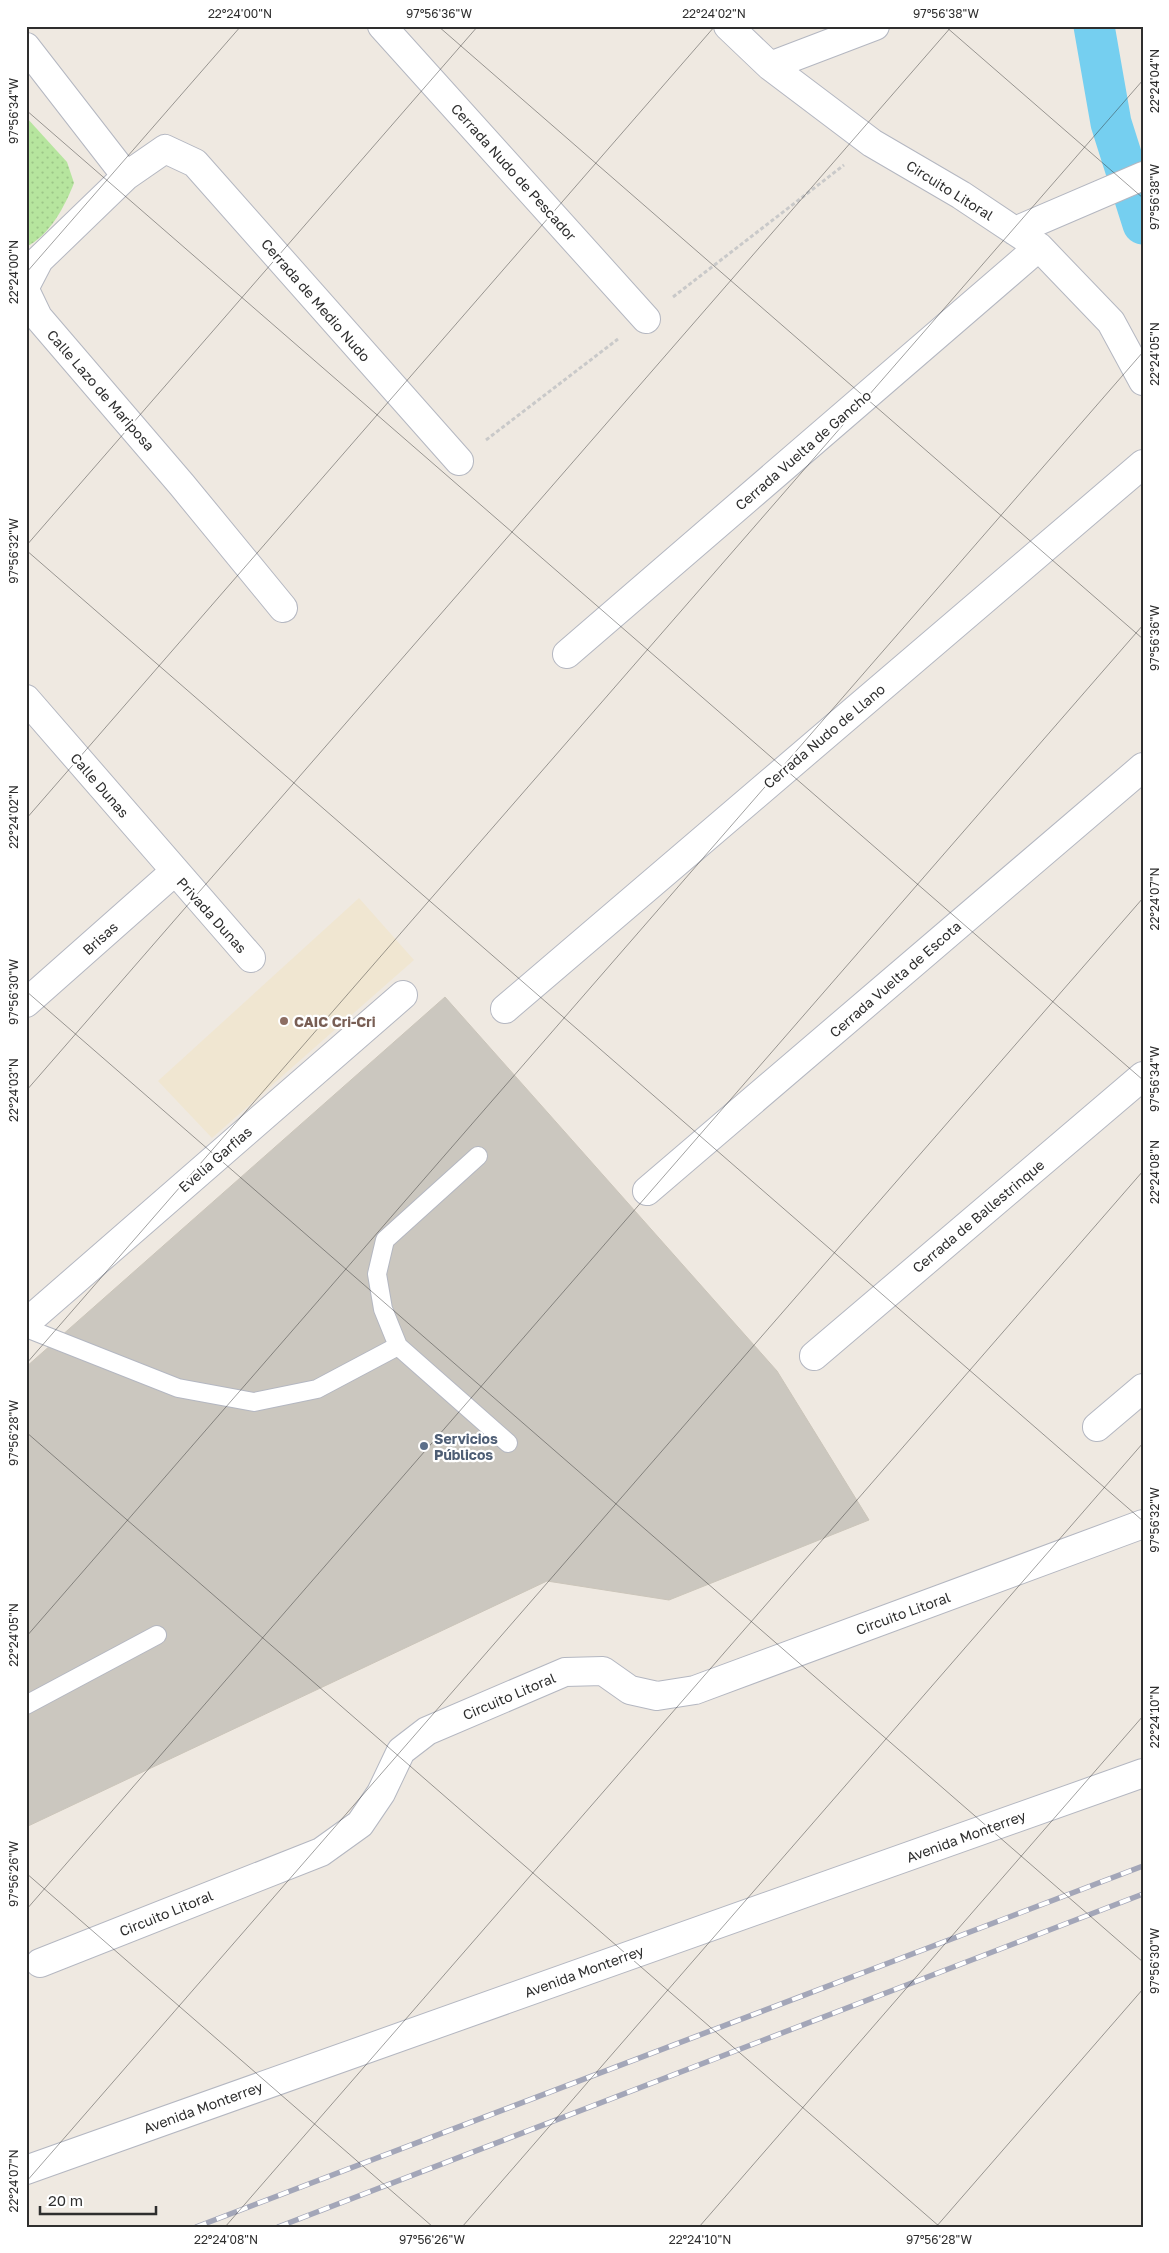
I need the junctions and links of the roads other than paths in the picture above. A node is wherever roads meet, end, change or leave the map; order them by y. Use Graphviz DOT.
graph roads {
  1 [pos="382,26"];
  2 [pos="728,26"];
  3 [pos="874,26"];
  4 [pos="26,48"];
  5 [pos="770,66"];
  6 [pos="126,176"];
  7 [pos="1143,176"];
  8 [pos="1015,231"];
  9 [pos="1039,247"];
  10 [pos="26,285"];
  11 [pos="26,292"];
  12 [pos="646,319"];
  13 [pos="1143,381"];
  14 [pos="458,461"];
  15 [pos="1143,464"];
  16 [pos="283,608"];
  17 [pos="567,654"];
  18 [pos="26,699"];
  19 [pos="1143,767"];
  20 [pos="174,872"];
  21 [pos="251,958"];
  22 [pos="403,996"];
  23 [pos="26,1003"];
  24 [pos="505,1009"];
  25 [pos="1143,1076"];
  26 [pos="478,1156"];
  27 [pos="647,1191"];
  28 [pos="26,1323"];
  29 [pos="26,1328"];
  30 [pos="398,1346"];
  31 [pos="814,1356"];
  32 [pos="1143,1388"];
  33 [pos="1097,1427"];
  34 [pos="508,1444"];
  35 [pos="1143,1524"];
  36 [pos="157,1635"];
  37 [pos="26,1705"];
  38 [pos="1143,1773"];
  39 [pos="40,1963"];
  40 [pos="31,2160"];
  1 -- 12 [label="street, Cerrada Nudo de Pescador"];
  2 -- 5 [label="street, Circuito Litoral"];
  3 -- 5 [label="street"];
  4 -- 6 [label="street"];
  5 -- 8 [label="street, Circuito Litoral"];
  6 -- 10 [label="street"];
  6 -- 14 [label="street, Cerrada de Medio Nudo"];
  7 -- 8 [label="street"];
  8 -- 9 [label="street, Circuito Litoral"];
  9 -- 13 [label="street, Circuito Litoral"];
  9 -- 17 [label="street, Cerrada Vuelta de Gancho"];
  11 -- 16 [label="street, Calle Lazo de Mariposa"];
  15 -- 24 [label="street, Cerrada Nudo de Llano"];
  18 -- 20 [label="street, Calle Dunas"];
  19 -- 27 [label="street, Cerrada Vuelta de Escota"];
  20 -- 21 [label="street, Privada Dunas"];
  20 -- 23 [label="street, Brisas"];
  22 -- 28 [label="street, Evelia Garfias"];
  25 -- 31 [label="street, Cerrada de Ballestrinque"];
  26 -- 30 [label="lane"];
  29 -- 30 [label="lane"];
  30 -- 34 [label="lane"];
  32 -- 33 [label="street"];
  35 -- 39 [label="street, Circuito Litoral"];
  36 -- 37 [label="lane"];
  38 -- 40 [label="street, Avenida Monterrey"];
}
